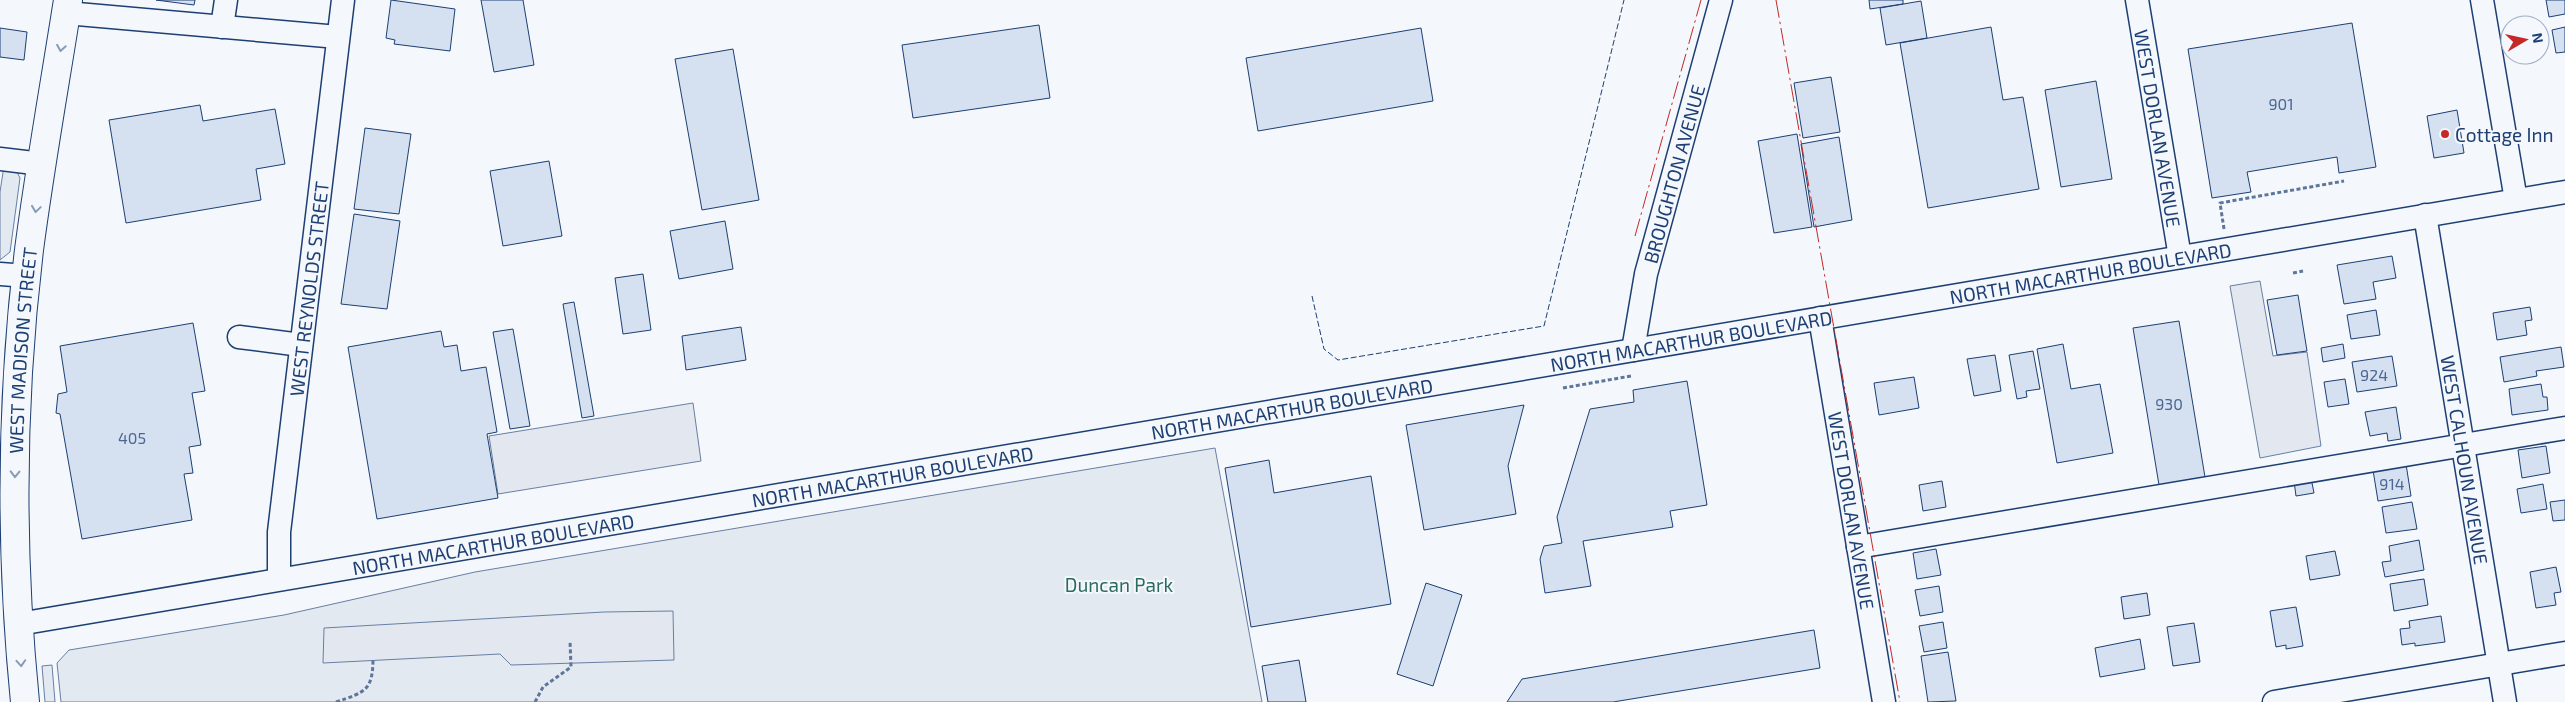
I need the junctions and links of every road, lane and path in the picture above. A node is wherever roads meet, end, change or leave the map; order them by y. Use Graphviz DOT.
graph roads {
  1 [pos="226,0"];
  2 [pos="343,0"];
  3 [pos="1721,0"];
  4 [pos="2137,0"];
  5 [pos="2482,0"];
  6 [pos="67,7"];
  7 [pos="114,9"];
  8 [pos="222,27"];
  9 [pos="338,37"];
  10 [pos="0,159"];
  11 [pos="42,164"];
  12 [pos="2344,181"];
  13 [pos="2565,192"];
  14 [pos="2516,200"];
  15 [pos="2425,216"];
  16 [pos="2224,232"];
  17 [pos="2180,257"];
  18 [pos="2303,271"];
  19 [pos="2293,273"];
  20 [pos="0,274"];
  21 [pos="27,276"];
  22 [pos="1820,318"];
  23 [pos="239,337"];
  24 [pos="301,345"];
  25 [pos="1633,350"];
  26 [pos="20,356"];
  27 [pos="1631,376"];
  28 [pos="1563,388"];
  29 [pos="0,415"];
  30 [pos="2565,428"];
  31 [pos="2464,445"];
  32 [pos="1858,547"];
  33 [pos="279,578"];
  34 [pos="6,625"];
  35 [pos="570,641"];
  36 [pos="2565,653"];
  37 [pos="373,658"];
  38 [pos="2499,664"];
  39 [pos="25,702"];
  40 [pos="336,702"];
  41 [pos="535,702"];
  42 [pos="1884,702"];
  43 [pos="2274,702"];
  44 [pos="2505,702"];
  1 -- 8 [label="street"];
  2 -- 9 [label="street, WEST REYNOLDS STREET"];
  3 -- 25 [label="street, BROUGHTON AVENUE"];
  4 -- 17 [label="street, WEST DORLAN AVENUE"];
  5 -- 14 [label="street"];
  6 -- 7 [label="street"];
  6 -- 11 [label="main road, WEST MADISON STREET, one-way"];
  7 -- 8 [label="street"];
  8 -- 9 [label="street"];
  9 -- 24 [label="street, WEST REYNOLDS STREET"];
  10 -- 11 [label="street"];
  11 -- 21 [label="main road, WEST MADISON STREET, one-way"];
  12 -- 16 [label="path"];
  13 -- 14 [label="street, NORTH MACARTHUR BOULEVARD"];
  14 -- 15 [label="street, NORTH MACARTHUR BOULEVARD"];
  15 -- 17 [label="street, NORTH MACARTHUR BOULEVARD"];
  15 -- 31 [label="street, WEST CALHOUN AVENUE"];
  17 -- 22 [label="street, NORTH MACARTHUR BOULEVARD"];
  18 -- 19 [label="path"];
  20 -- 21 [label="street"];
  21 -- 26 [label="main road, WEST MADISON STREET"];
  22 -- 25 [label="street, NORTH MACARTHUR BOULEVARD"];
  22 -- 32 [label="street, WEST DORLAN AVENUE"];
  23 -- 24 [label="street"];
  24 -- 33 [label="street, WEST REYNOLDS STREET"];
  25 -- 33 [label="street, NORTH MACARTHUR BOULEVARD"];
  26 -- 29 [label="main road"];
  26 -- 34 [label="main road, WEST MADISON STREET, one-way"];
  27 -- 28 [label="path"];
  30 -- 31 [label="street"];
  31 -- 32 [label="street"];
  31 -- 38 [label="street, WEST CALHOUN AVENUE"];
  32 -- 42 [label="street, WEST DORLAN AVENUE"];
  33 -- 34 [label="street, NORTH MACARTHUR BOULEVARD"];
  34 -- 39 [label="main road, WEST MADISON STREET, one-way"];
  35 -- 41 [label="path"];
  36 -- 38 [label="street"];
  37 -- 40 [label="path"];
  38 -- 43 [label="street"];
  38 -- 44 [label="street, WEST CALHOUN AVENUE"];
}
